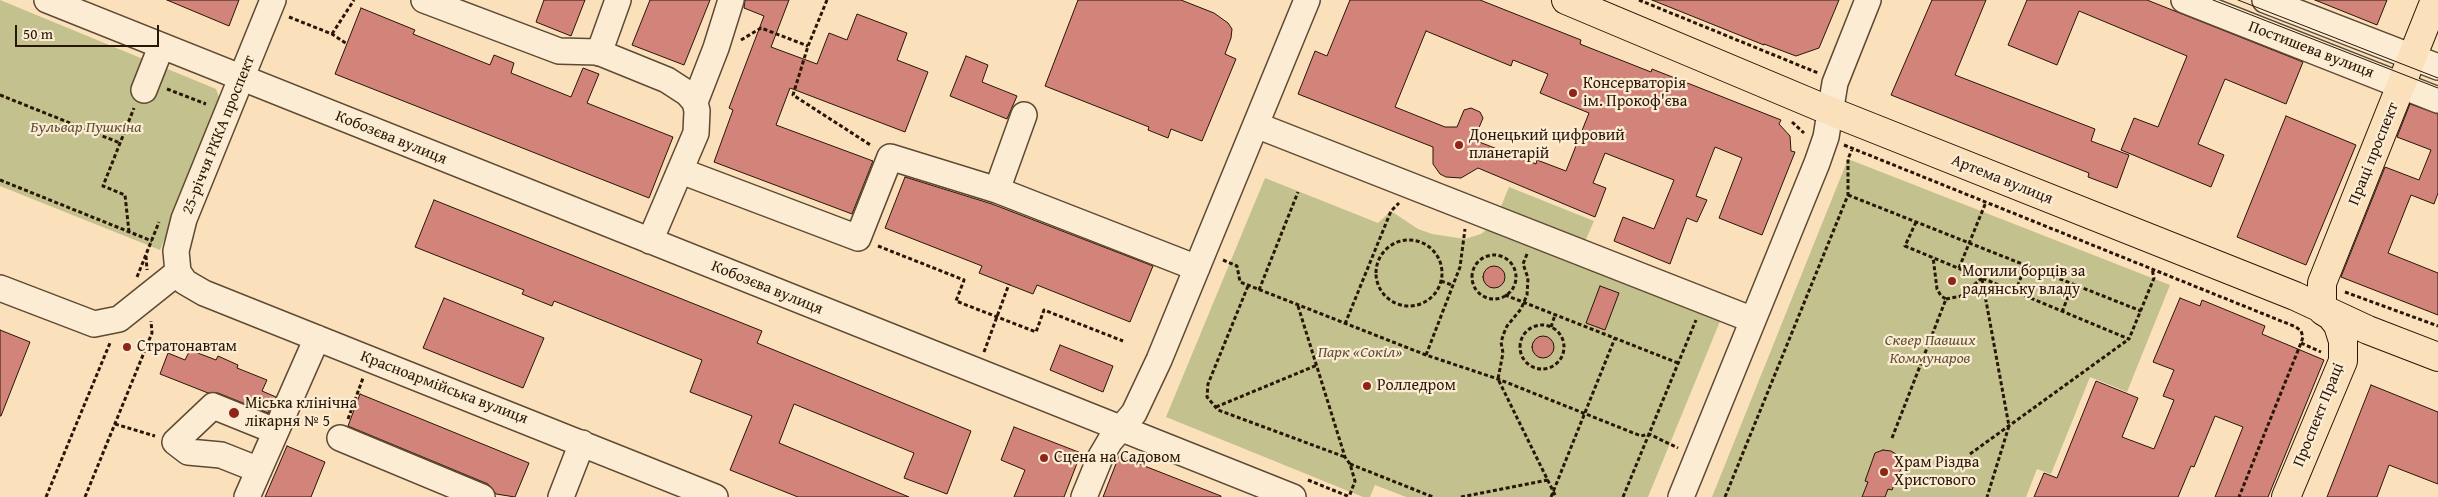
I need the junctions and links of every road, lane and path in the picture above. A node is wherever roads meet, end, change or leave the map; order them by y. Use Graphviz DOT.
graph roads {
  1 [pos="46,0"];
  2 [pos="354,0"];
  3 [pos="424,0"];
  4 [pos="618,0"];
  5 [pos="731,0"];
  6 [pos="827,0"];
  7 [pos="1307,0"];
  8 [pos="1566,0"];
  9 [pos="1639,0"];
  10 [pos="1868,0"];
  11 [pos="2184,0"];
  12 [pos="2266,0"];
  13 [pos="2435,0"];
  14 [pos="281,8"];
  15 [pos="332,34"];
  16 [pos="739,41"];
  17 [pos="347,44"];
  18 [pos="808,46"];
  19 [pos="161,47"];
  20 [pos="599,53"];
  21 [pos="2413,57"];
  22 [pos="2438,67"];
  23 [pos="231,75"];
  24 [pos="1835,83"];
  25 [pos="2401,85"];
  26 [pos="144,90"];
  27 [pos="0,95"];
  28 [pos="2438,100"];
  29 [pos="695,102"];
  30 [pos="203,114"];
  31 [pos="1024,115"];
  32 [pos="1256,125"];
  33 [pos="1820,127"];
  34 [pos="1853,148"];
  35 [pos="890,157"];
  36 [pos="681,171"];
  37 [pos="0,180"];
  38 [pos="1415,186"];
  39 [pos="997,190"];
  40 [pos="1298,192"];
  41 [pos="1848,195"];
  42 [pos="1986,202"];
  43 [pos="1466,206"];
  44 [pos="162,214"];
  45 [pos="1916,222"];
  46 [pos="129,232"];
  47 [pos="1535,233"];
  48 [pos="858,238"];
  49 [pos="151,241"];
  50 [pos="650,241"];
  51 [pos="1969,243"];
  52 [pos="146,253"];
  53 [pos="1371,257"];
  54 [pos="1933,258"];
  55 [pos="1222,260"];
  56 [pos="1379,260"];
  57 [pos="177,262"];
  58 [pos="2026,265"];
  59 [pos="1197,268"];
  60 [pos="1959,268"];
  61 [pos="2152,269"];
  62 [pos="1982,278"];
  63 [pos="1441,281"];
  64 [pos="2322,283"];
  65 [pos="1009,284"];
  66 [pos="2073,284"];
  67 [pos="1248,286"];
  68 [pos="1453,286"];
  69 [pos="0,288"];
  70 [pos="141,290"];
  71 [pos="1259,290"];
  72 [pos="2015,292"];
  73 [pos="1505,296"];
  74 [pos="1946,299"];
  75 [pos="1704,300"];
  76 [pos="1524,303"];
  77 [pos="1298,305"];
  78 [pos="2322,310"];
  79 [pos="2141,311"];
  80 [pos="2062,312"];
  81 [pos="1556,315"];
  82 [pos="997,317"];
  83 [pos="120,319"];
  84 [pos="1753,320"];
  85 [pos="1345,324"];
  86 [pos="2438,326"];
  87 [pos="1551,327"];
  88 [pos="317,338"];
  89 [pos="1615,338"];
  90 [pos="2128,339"];
  91 [pos="1123,340"];
  92 [pos="1426,355"];
  93 [pos="2438,357"];
  94 [pos="370,360"];
  95 [pos="1678,362"];
  96 [pos="1318,365"];
  97 [pos="976,371"];
  98 [pos="1498,379"];
  99 [pos="1216,407"];
  100 [pos="1585,413"];
  101 [pos="115,424"];
  102 [pos="2009,426"];
  103 [pos="1120,428"];
  104 [pos="276,431"];
  105 [pos="1649,434"];
  106 [pos="340,438"];
  107 [pos="1892,438"];
  108 [pos="175,442"];
  109 [pos="582,443"];
  110 [pos="1680,448"];
  111 [pos="1970,454"];
  112 [pos="1345,456"];
  113 [pos="1350,464"];
  114 [pos="258,470"];
  115 [pos="1548,480"];
  116 [pos="1554,491"];
  117 [pos="46,497"];
  118 [pos="85,497"];
  119 [pos="247,497"];
  120 [pos="482,497"];
  121 [pos="561,497"];
  122 [pos="715,497"];
  123 [pos="1084,497"];
  124 [pos="1293,497"];
  125 [pos="1349,497"];
  126 [pos="1433,497"];
  127 [pos="1462,497"];
  128 [pos="1551,497"];
  129 [pos="1556,497"];
  130 [pos="1623,497"];
  131 [pos="1681,497"];
  132 [pos="1726,497"];
  133 [pos="1987,497"];
  134 [pos="2240,497"];
  135 [pos="2286,497"];
  1 -- 19 [label="street, Кобозєва вулиця"];
  2 -- 15 [label="path"];
  3 -- 20 [label="street"];
  4 -- 20 [label="street"];
  5 -- 29 [label="street"];
  6 -- 18 [label="path"];
  7 -- 32 [label="street"];
  8 -- 33 [label="main road, Артема вулиця"];
  9 -- 24 [label="path"];
  10 -- 24 [label="street"];
  11 -- 25 [label="street, Постишева вулиця"];
  12 -- 21 [label="street, Постишева вулиця"];
  13 -- 21 [label="main road, Праці проспект"];
  14 -- 15 [label="path"];
  14 -- 23 [label="street, 25-річчя РККА проспект"];
  15 -- 17 [label="path"];
  16 -- 18 [label="path"];
  18 -- 35 [label="path"];
  19 -- 23 [label="street, Кобозєва вулиця"];
  19 -- 26 [label="street"];
  20 -- 29 [label="street"];
  21 -- 22 [label="street, Постишева вулиця"];
  21 -- 25 [label="main road, Праці проспект"];
  23 -- 30 [label="path"];
  23 -- 50 [label="street, Кобозєва вулиця"];
  23 -- 57 [label="street, 25-річчя РККА проспект"];
  24 -- 33 [label="street"];
  25 -- 28 [label="street, Постишева вулиця"];
  25 -- 64 [label="main road, Праці проспект"];
  27 -- 46 [label="path"];
  29 -- 36 [label="street"];
  31 -- 39 [label="street"];
  32 -- 38 [label="street"];
  32 -- 59 [label="street"];
  33 -- 34 [label="path"];
  33 -- 78 [label="main road, Артема вулиця"];
  33 -- 84 [label="street"];
  34 -- 41 [label="path"];
  34 -- 42 [label="path"];
  35 -- 39 [label="street"];
  35 -- 48 [label="street"];
  36 -- 48 [label="street"];
  36 -- 50 [label="street"];
  37 -- 46 [label="path"];
  38 -- 43 [label="street"];
  38 -- 53 [label="path"];
  39 -- 59 [label="street"];
  40 -- 71 [label="path"];
  41 -- 45 [label="path"];
  41 -- 132 [label="path"];
  42 -- 51 [label="path"];
  42 -- 61 [label="path"];
  43 -- 47 [label="street"];
  43 -- 68 [label="path"];
  44 -- 49 [label="path"];
  45 -- 51 [label="path"];
  45 -- 54 [label="path"];
  46 -- 49 [label="path"];
  47 -- 75 [label="street"];
  47 -- 76 [label="path"];
  48 -- 82 [label="path"];
  49 -- 52 [label="path"];
  49 -- 57 [label="path"];
  50 -- 97 [label="street, Кобозєва вулиця"];
  51 -- 58 [label="path"];
  51 -- 60 [label="path"];
  52 -- 70 [label="path"];
  52 -- 70 [label="path"];
  53 -- 56 [label="path"];
  53 -- 85 [label="path"];
  54 -- 60 [label="path"];
  54 -- 74 [label="path"];
  55 -- 67 [label="path"];
  56 -- 63 [label="path"];
  56 -- 63 [label="path"];
  57 -- 70 [label="street"];
  57 -- 88 [label="street, Красноармійська вулиця"];
  58 -- 66 [label="path"];
  58 -- 72 [label="path"];
  59 -- 103 [label="street"];
  60 -- 62 [label="path"];
  61 -- 79 [label="path"];
  61 -- 134 [label="path"];
  62 -- 72 [label="path"];
  62 -- 74 [label="path"];
  62 -- 102 [label="path"];
  63 -- 68 [label="path"];
  64 -- 78 [label="main road, Праці проспект"];
  64 -- 86 [label="path"];
  65 -- 82 [label="path"];
  66 -- 79 [label="path"];
  66 -- 80 [label="path"];
  67 -- 71 [label="path"];
  67 -- 99 [label="path"];
  68 -- 92 [label="path"];
  69 -- 83 [label="street"];
  70 -- 83 [label="street"];
  70 -- 101 [label="path"];
  71 -- 77 [label="path"];
  72 -- 80 [label="path"];
  73 -- 73 [label="path"];
  73 -- 76 [label="path"];
  74 -- 107 [label="path"];
  75 -- 84 [label="street"];
  75 -- 95 [label="path"];
  76 -- 81 [label="path"];
  76 -- 98 [label="path"];
  77 -- 85 [label="path"];
  77 -- 96 [label="path"];
  78 -- 93 [label="main road, Артема вулиця"];
  78 -- 135 [label="main road, Проспект Праці"];
  79 -- 90 [label="path"];
  80 -- 90 [label="path"];
  81 -- 87 [label="path"];
  81 -- 89 [label="path"];
  82 -- 91 [label="path"];
  82 -- 97 [label="path"];
  83 -- 117 [label="path"];
  84 -- 131 [label="street"];
  85 -- 92 [label="path"];
  87 -- 87 [label="path"];
  88 -- 94 [label="street, Красноармійська вулиця"];
  88 -- 104 [label="street"];
  89 -- 95 [label="path"];
  89 -- 100 [label="path"];
  90 -- 102 [label="path"];
  92 -- 98 [label="path"];
  94 -- 106 [label="path"];
  94 -- 109 [label="street, Красноармійська вулиця"];
  95 -- 105 [label="path"];
  96 -- 99 [label="path"];
  96 -- 112 [label="path"];
  97 -- 103 [label="street, Кобозєва вулиця"];
  98 -- 100 [label="path"];
  98 -- 115 [label="path"];
  99 -- 112 [label="path"];
  100 -- 105 [label="path"];
  100 -- 116 [label="path"];
  101 -- 108 [label="path"];
  101 -- 118 [label="path"];
  102 -- 111 [label="path"];
  102 -- 133 [label="path"];
  103 -- 123 [label="street"];
  103 -- 124 [label="street, Кобозєва вулиця"];
  104 -- 108 [label="street"];
  104 -- 114 [label="street"];
  105 -- 110 [label="path"];
  105 -- 130 [label="path"];
  106 -- 120 [label="street"];
  108 -- 114 [label="street"];
  109 -- 121 [label="street"];
  109 -- 122 [label="street, Красноармійська вулиця"];
  112 -- 113 [label="path"];
  113 -- 125 [label="path"];
  113 -- 126 [label="path"];
  114 -- 119 [label="street"];
  115 -- 116 [label="path"];
  115 -- 127 [label="path"];
  116 -- 128 [label="path"];
  116 -- 129 [label="path"];
}
